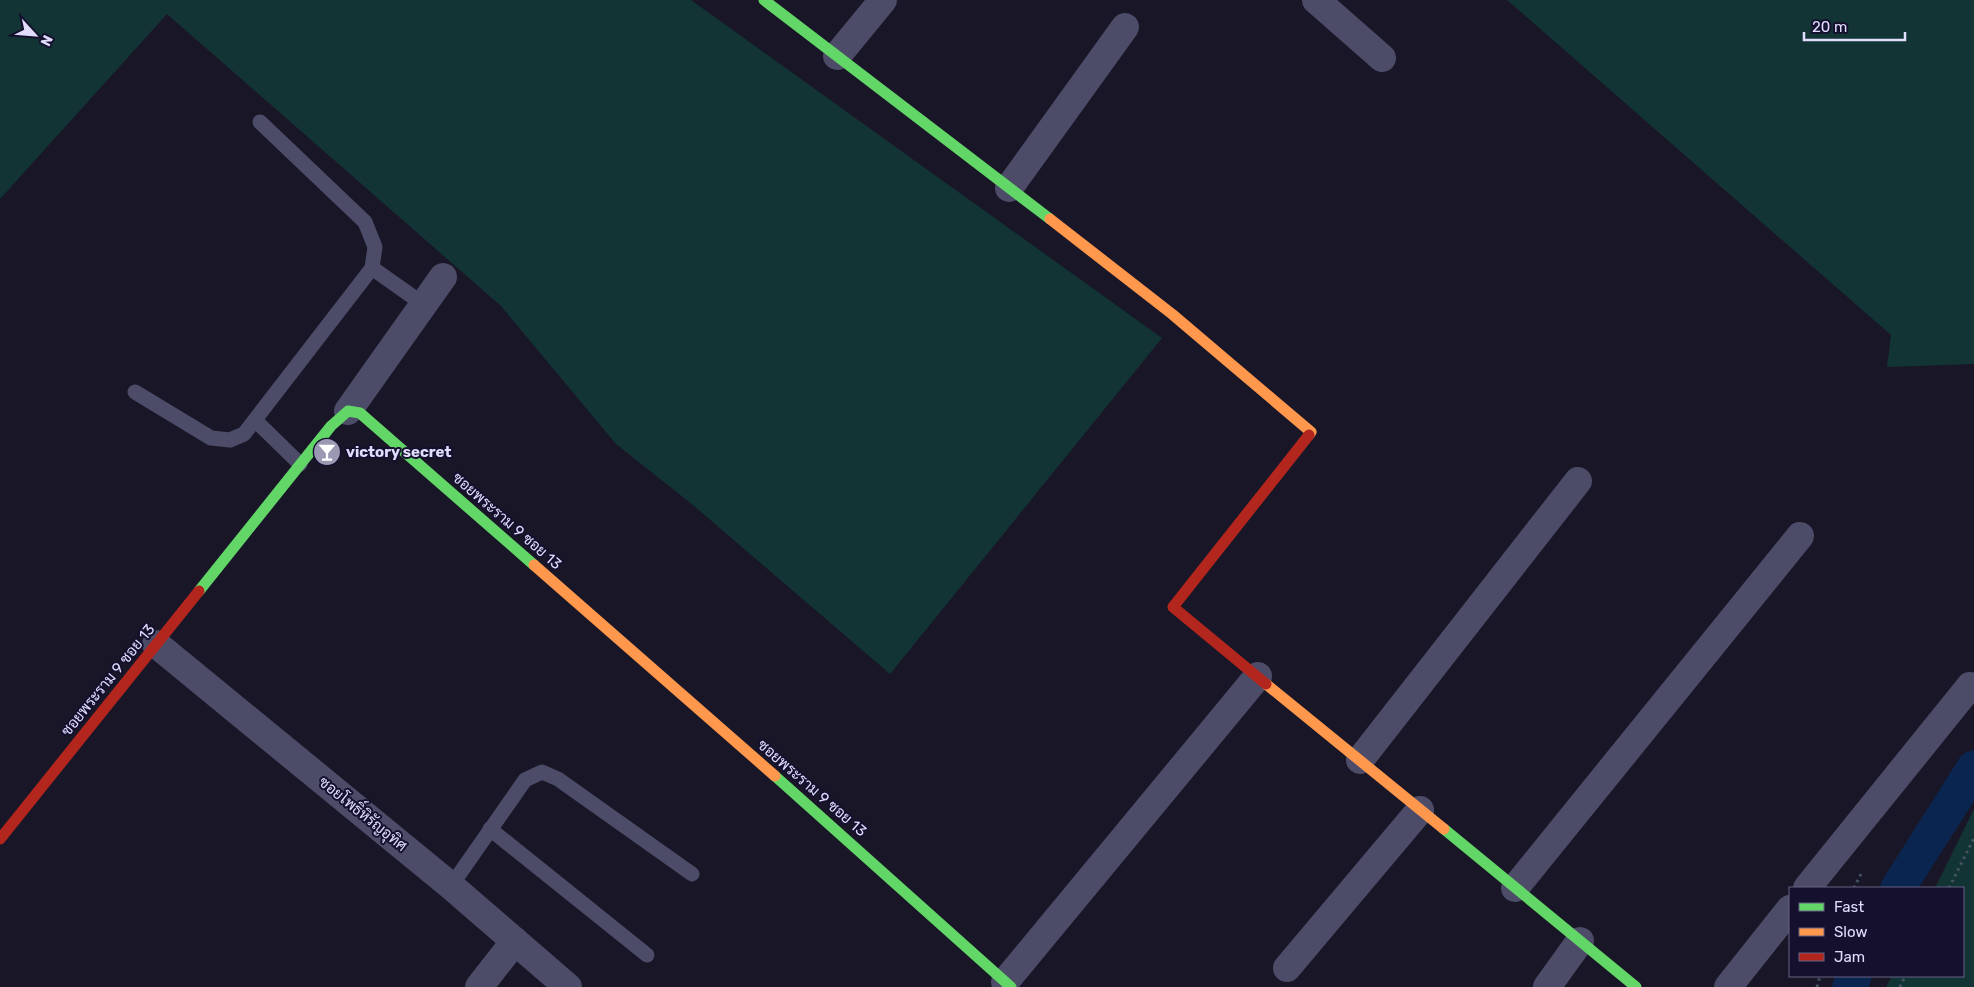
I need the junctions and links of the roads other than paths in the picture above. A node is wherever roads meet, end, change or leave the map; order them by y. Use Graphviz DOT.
graph roads {
  1 [pos="764,0"];
  2 [pos="883,0"];
  3 [pos="1316,0"];
  4 [pos="1125,27"];
  5 [pos="837,56"];
  6 [pos="1382,58"];
  7 [pos="260,122"];
  8 [pos="1009,188"];
  9 [pos="372,268"];
  10 [pos="443,277"];
  11 [pos="422,304"];
  12 [pos="135,392"];
  13 [pos="348,411"];
  14 [pos="255,420"];
  15 [pos="300,464"];
  16 [pos="1578,481"];
  17 [pos="1800,536"];
  18 [pos="156,644"];
  19 [pos="1258,676"];
  20 [pos="1970,686"];
  21 [pos="1360,760"];
  22 [pos="1420,810"];
  23 [pos="490,829"];
  24 [pos="0,839"];
  25 [pos="692,874"];
  26 [pos="450,886"];
  27 [pos="1808,887"];
  28 [pos="1515,888"];
  29 [pos="1789,911"];
  30 [pos="515,941"];
  31 [pos="1580,941"];
  32 [pos="647,955"];
  33 [pos="1288,968"];
  34 [pos="1008,984"];
  35 [pos="478,987"];
  36 [pos="568,987"];
  37 [pos="1547,987"];
  38 [pos="1636,987"];
  39 [pos="1728,987"];
  1 -- 5 [label="street"];
  2 -- 5 [label="street"];
  3 -- 6 [label="street"];
  4 -- 8 [label="street"];
  5 -- 8 [label="street"];
  7 -- 9 [label="lane"];
  8 -- 19 [label="street"];
  9 -- 11 [label="lane"];
  9 -- 14 [label="lane"];
  10 -- 11 [label="street"];
  11 -- 13 [label="street"];
  12 -- 14 [label="lane"];
  13 -- 15 [label="street, ซอยพระราม 9 ซอย 13"];
  13 -- 34 [label="street, ซอยพระราม 9 ซอย 13"];
  14 -- 15 [label="lane"];
  15 -- 18 [label="street, ซอยพระราม 9 ซอย 13"];
  16 -- 21 [label="street"];
  17 -- 28 [label="street"];
  18 -- 24 [label="street, ซอยพระราม 9 ซอย 13"];
  18 -- 26 [label="street, ซอยโพธิ์หิรัญอุทิศ"];
  19 -- 21 [label="street"];
  19 -- 34 [label="street"];
  20 -- 27 [label="street"];
  21 -- 22 [label="street"];
  22 -- 28 [label="street"];
  22 -- 33 [label="street"];
  23 -- 25 [label="lane"];
  23 -- 26 [label="lane"];
  23 -- 32 [label="lane"];
  26 -- 30 [label="street, ซอยโพธิ์หิรัญอุทิศ"];
  28 -- 31 [label="street"];
  29 -- 39 [label="street"];
  30 -- 35 [label="street"];
  30 -- 36 [label="street, ซอยโพธิ์หิรัญอุทิศ"];
  31 -- 37 [label="street"];
  31 -- 38 [label="street"];
}
